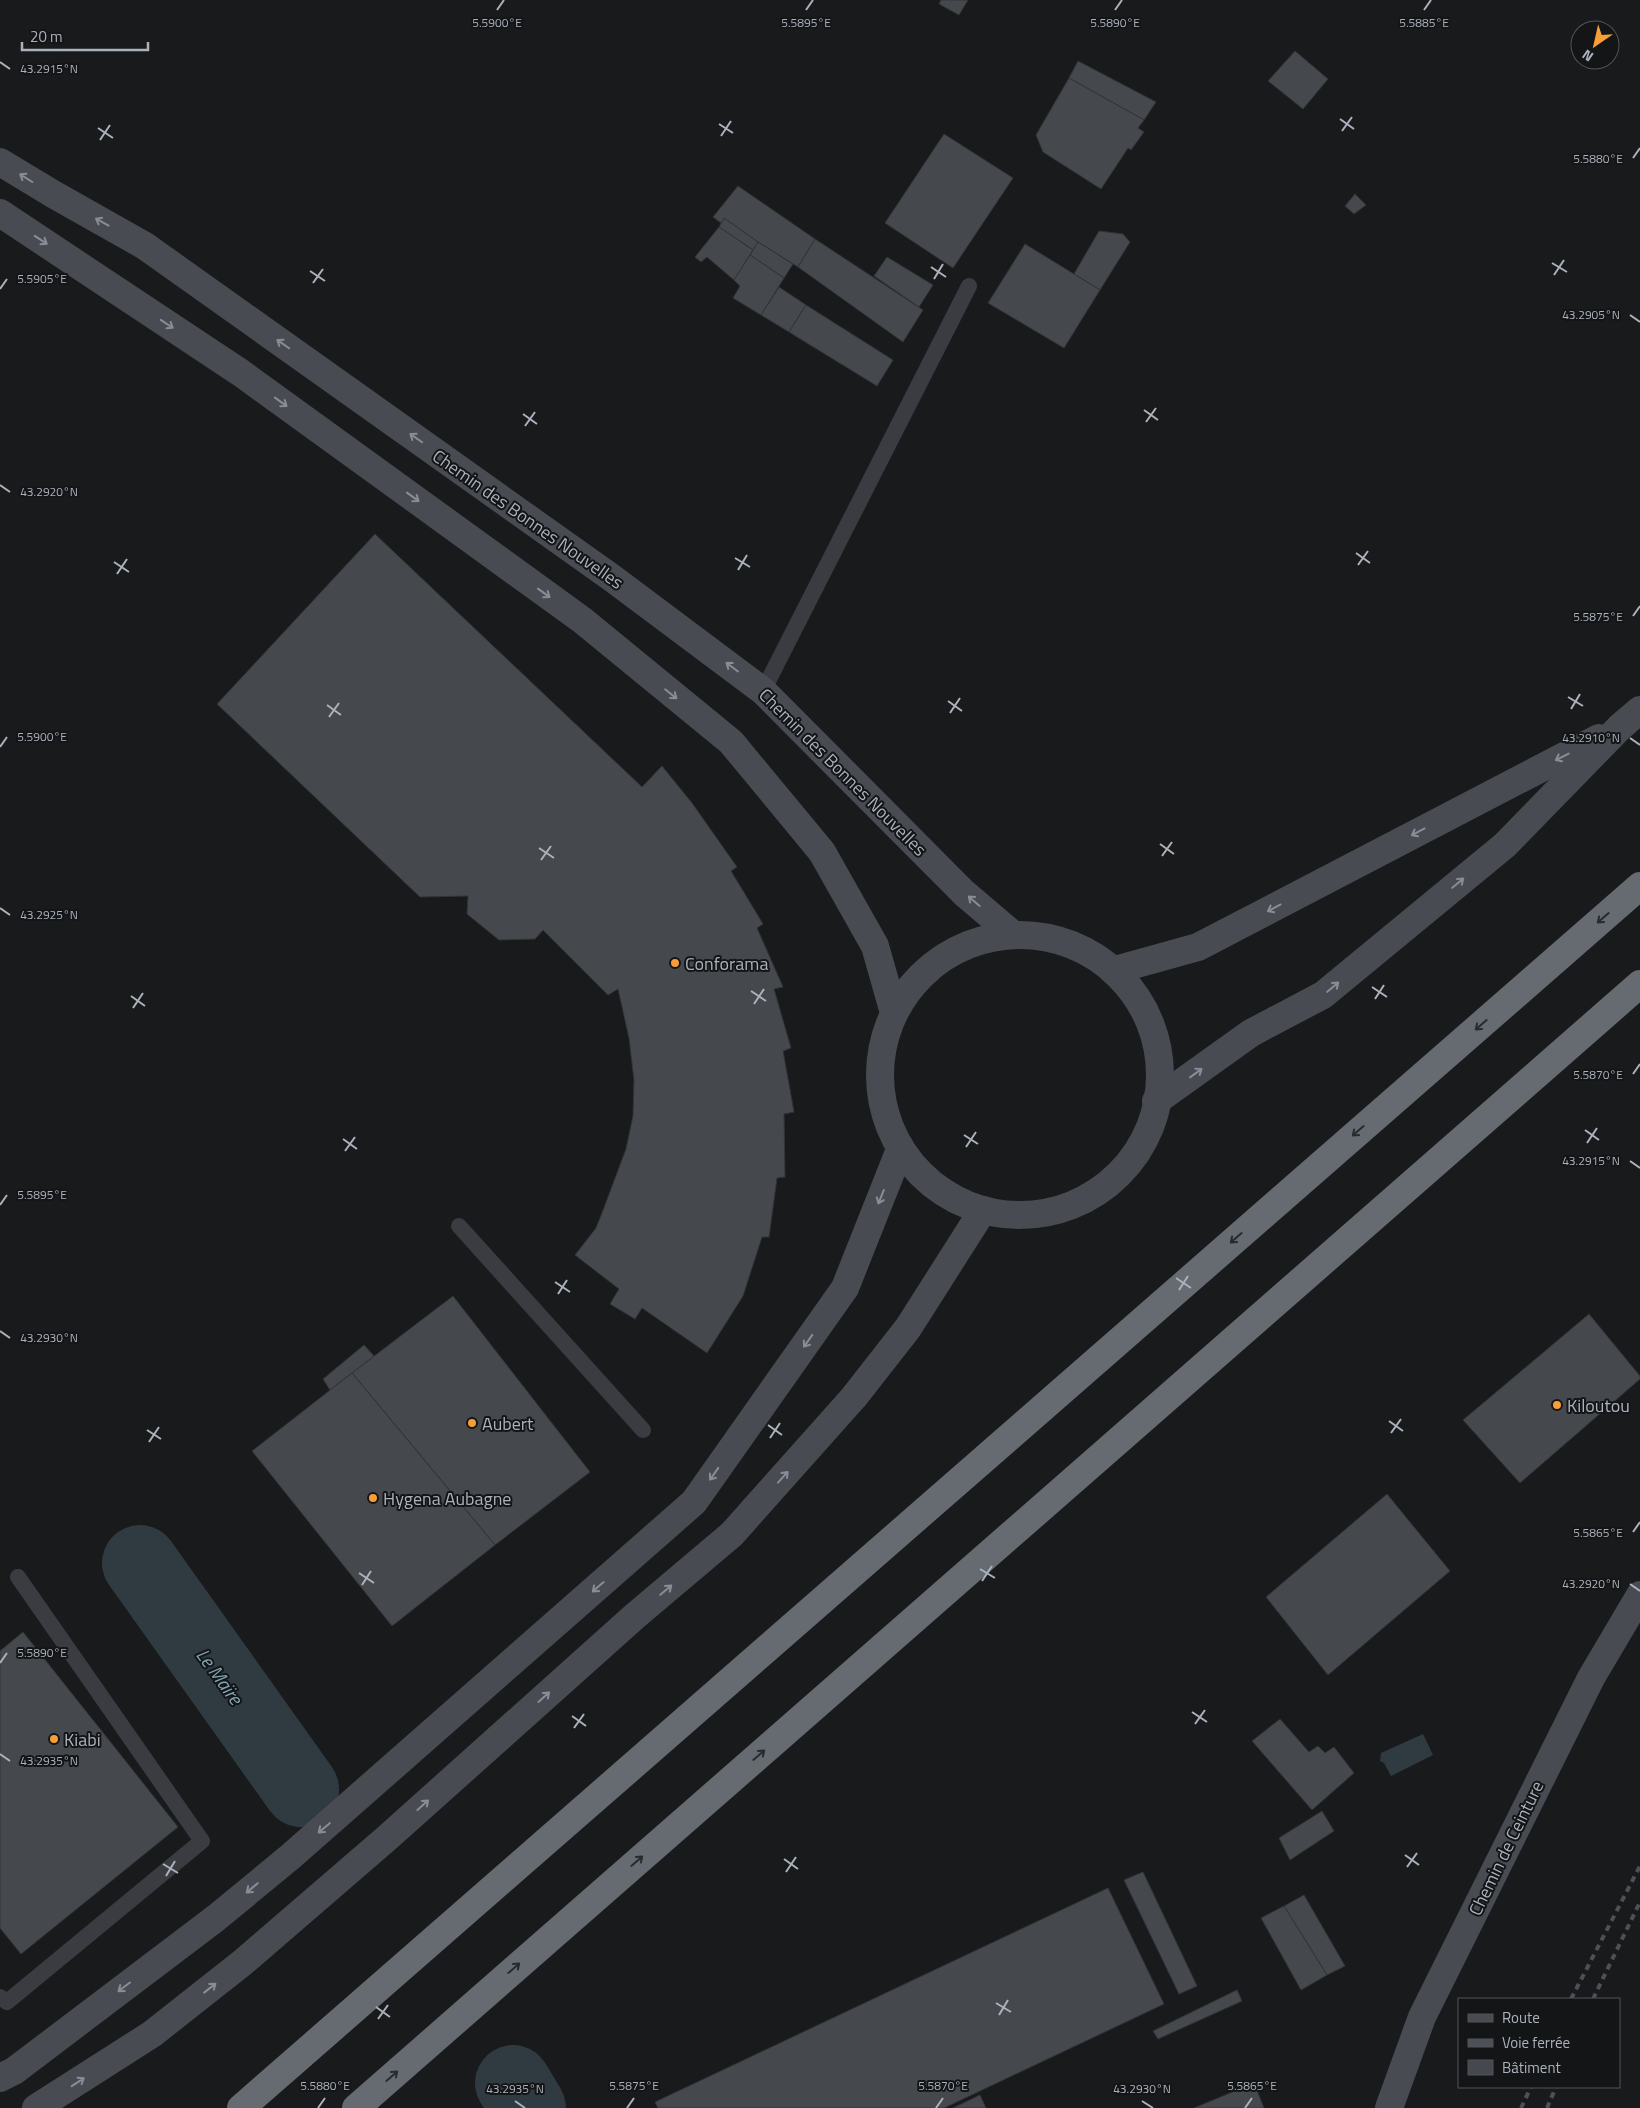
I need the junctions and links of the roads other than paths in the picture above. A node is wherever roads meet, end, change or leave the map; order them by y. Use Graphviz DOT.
graph roads {
  1 [pos="0,162"];
  2 [pos="0,214"];
  3 [pos="969,286"];
  4 [pos="763,691"];
  5 [pos="1630,718"];
  6 [pos="1640,886"];
  7 [pos="1011,933"];
  8 [pos="1115,970"];
  9 [pos="1640,984"];
  10 [pos="894,1013"];
  11 [pos="1156,1101"];
  12 [pos="900,1152"];
  13 [pos="983,1210"];
  14 [pos="459,1226"];
  15 [pos="643,1430"];
  16 [pos="18,1577"];
  17 [pos="1640,1595"];
  18 [pos="0,1997"];
  19 [pos="0,2078"];
  20 [pos="36,2108"];
  21 [pos="241,2108"];
  22 [pos="356,2108"];
  23 [pos="1389,2108"];
  4 -- 1 [label="main road, Chemin des Bonnes Nouvelles, one-way"];
  2 -- 10 [label="main road, one-way"];
  3 -- 4 [label="lane"];
  7 -- 4 [label="main road, Chemin des Bonnes Nouvelles, one-way"];
  5 -- 8 [label="main road, one-way"];
  11 -- 5 [label="main road, one-way"];
  6 -- 21 [label="highway, one-way"];
  7 -- 8 [label="main road"];
  7 -- 10 [label="main road"];
  8 -- 11 [label="main road"];
  22 -- 9 [label="highway, one-way"];
  10 -- 12 [label="main road"];
  11 -- 13 [label="main road"];
  12 -- 13 [label="main road"];
  12 -- 19 [label="main road, one-way"];
  20 -- 13 [label="main road, one-way"];
  14 -- 15 [label="lane"];
  16 -- 18 [label="lane"];
  17 -- 23 [label="main road, Chemin de Ceinture"];
}
